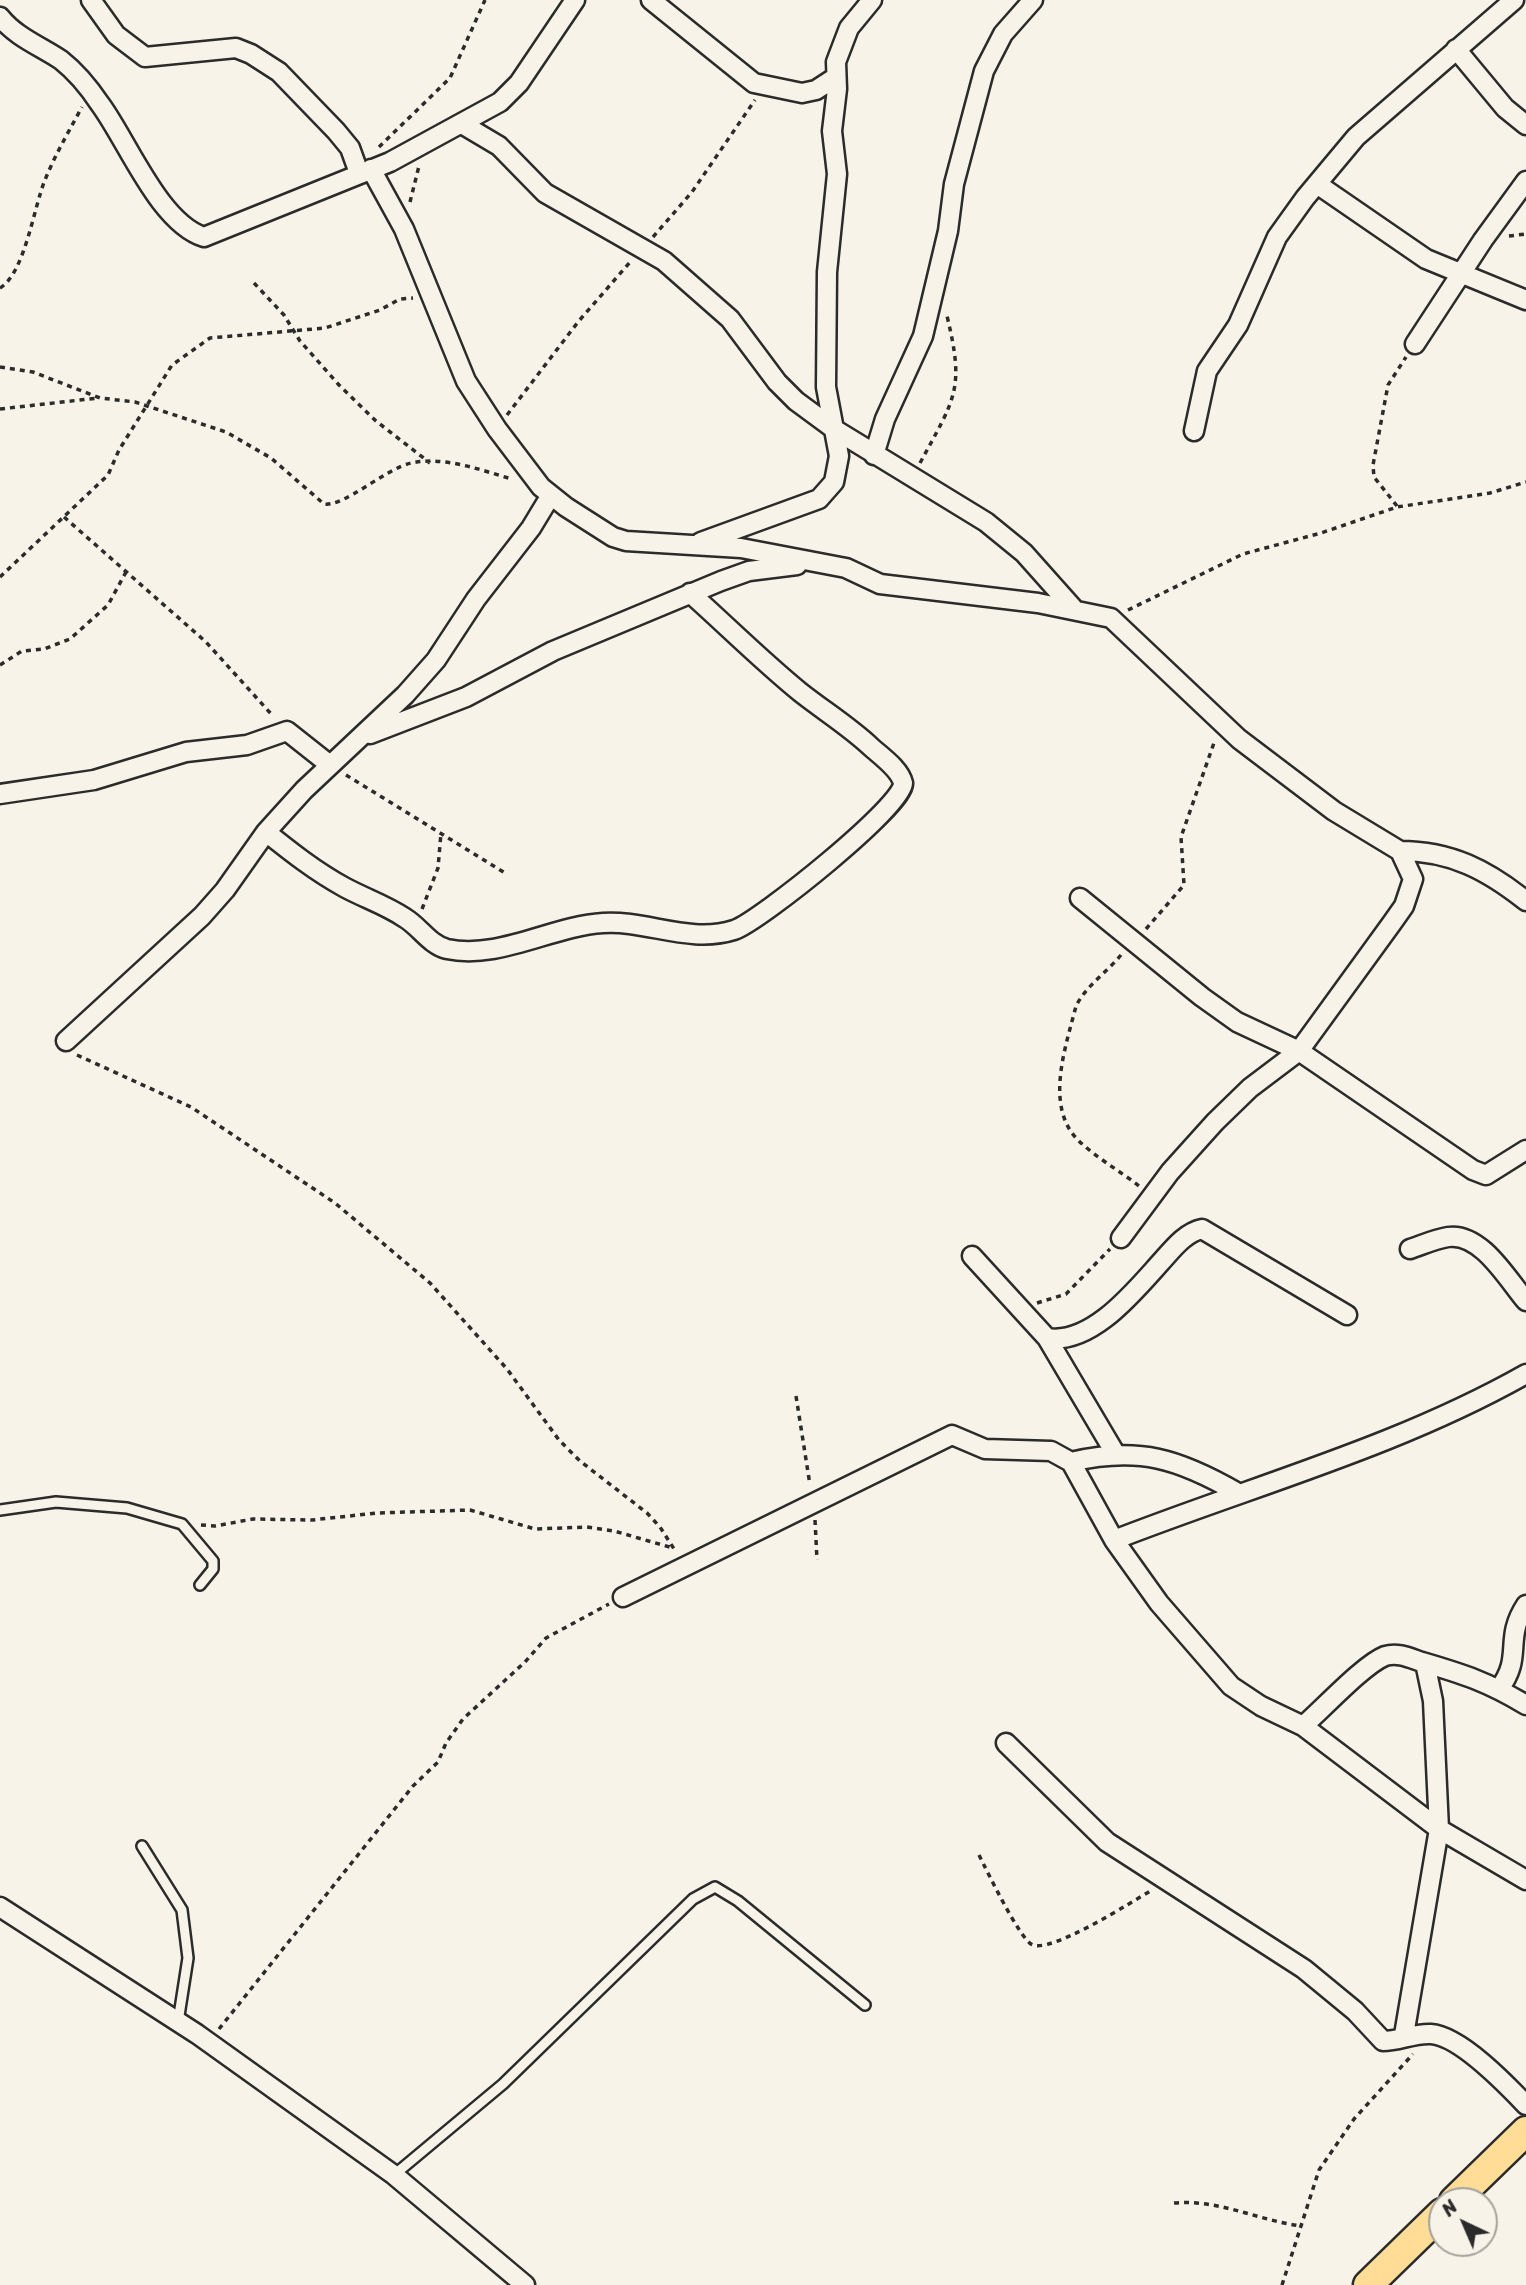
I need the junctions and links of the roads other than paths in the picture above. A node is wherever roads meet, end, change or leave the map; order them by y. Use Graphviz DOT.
graph roads {
  1 [pos="91,0"];
  2 [pos="575,0"];
  3 [pos="651,0"];
  4 [pos="872,0"];
  5 [pos="1033,0"];
  6 [pos="1514,0"];
  7 [pos="0,17"];
  8 [pos="1456,49"];
  9 [pos="836,76"];
  10 [pos="462,124"];
  11 [pos="1526,125"];
  12 [pos="362,170"];
  13 [pos="1526,181"];
  14 [pos="1317,184"];
  15 [pos="1461,275"];
  16 [pos="1526,300"];
  17 [pos="1415,344"];
  18 [pos="834,429"];
  19 [pos="1194,431"];
  20 [pos="874,454"];
  21 [pos="546,491"];
  22 [pos="695,545"];
  23 [pos="826,564"];
  24 [pos="690,593"];
  25 [pos="1073,608"];
  26 [pos="360,737"];
  27 [pos="330,765"];
  28 [pos="0,794"];
  29 [pos="266,832"];
  30 [pos="1400,851"];
  31 [pos="1080,898"];
  32 [pos="1526,901"];
  33 [pos="66,1041"];
  34 [pos="1299,1051"];
  35 [pos="1526,1150"];
  36 [pos="1121,1238"];
  37 [pos="1410,1248"];
  38 [pos="972,1256"];
  39 [pos="1526,1301"];
  40 [pos="1347,1315"];
  41 [pos="1047,1338"];
  42 [pos="1526,1374"];
  43 [pos="1115,1453"];
  44 [pos="1071,1462"];
  45 [pos="1238,1493"];
  46 [pos="0,1510"];
  47 [pos="1114,1539"];
  48 [pos="200,1586"];
  49 [pos="623,1597"];
  50 [pos="1526,1605"];
  51 [pos="1425,1662"];
  52 [pos="1499,1689"];
  53 [pos="1526,1704"];
  54 [pos="1303,1726"];
  55 [pos="1006,1743"];
  56 [pos="1439,1829"];
  57 [pos="142,1846"];
  58 [pos="1526,1880"];
  59 [pos="0,1907"];
  60 [pos="865,2005"];
  61 [pos="178,2022"];
  62 [pos="1404,2035"];
  63 [pos="1526,2105"];
  64 [pos="1526,2131"];
  65 [pos="394,2175"];
  66 [pos="1468,2187"];
  67 [pos="1428,2227"];
  68 [pos="525,2285"];
  69 [pos="1368,2285"];
  1 -- 12 [label="street"];
  2 -- 10 [label="street"];
  3 -- 9 [label="street"];
  4 -- 9 [label="street"];
  5 -- 20 [label="street"];
  6 -- 8 [label="street"];
  7 -- 12 [label="street"];
  8 -- 11 [label="street"];
  8 -- 14 [label="street"];
  9 -- 18 [label="street"];
  10 -- 12 [label="street"];
  10 -- 18 [label="street"];
  12 -- 21 [label="street"];
  13 -- 15 [label="street"];
  14 -- 15 [label="street"];
  14 -- 19 [label="street"];
  15 -- 16 [label="street"];
  15 -- 17 [label="street"];
  18 -- 20 [label="street"];
  18 -- 22 [label="street"];
  20 -- 25 [label="street"];
  21 -- 22 [label="street"];
  21 -- 26 [label="street"];
  22 -- 23 [label="street"];
  23 -- 24 [label="street"];
  23 -- 25 [label="street"];
  24 -- 26 [label="street"];
  24 -- 29 [label="street"];
  25 -- 30 [label="street"];
  26 -- 27 [label="street"];
  27 -- 28 [label="street"];
  27 -- 29 [label="street"];
  29 -- 33 [label="street"];
  30 -- 32 [label="street"];
  30 -- 34 [label="street"];
  31 -- 34 [label="street"];
  34 -- 35 [label="street"];
  34 -- 36 [label="street"];
  37 -- 39 [label="street"];
  38 -- 41 [label="street"];
  40 -- 41 [label="street"];
  41 -- 43 [label="street"];
  42 -- 45 [label="street"];
  43 -- 44 [label="street"];
  43 -- 45 [label="street"];
  44 -- 47 [label="street"];
  44 -- 49 [label="street"];
  45 -- 47 [label="street"];
  46 -- 48 [label="lane"];
  47 -- 54 [label="street"];
  50 -- 52 [label="street"];
  51 -- 52 [label="street"];
  51 -- 54 [label="street"];
  51 -- 56 [label="street"];
  52 -- 53 [label="street"];
  54 -- 56 [label="street"];
  55 -- 62 [label="street"];
  56 -- 58 [label="street"];
  56 -- 62 [label="street"];
  57 -- 61 [label="lane"];
  59 -- 61 [label="street"];
  60 -- 65 [label="lane"];
  61 -- 65 [label="street"];
  62 -- 63 [label="street"];
  64 -- 66 [label="highway"];
  65 -- 68 [label="street"];
  67 -- 69 [label="highway"];
}
